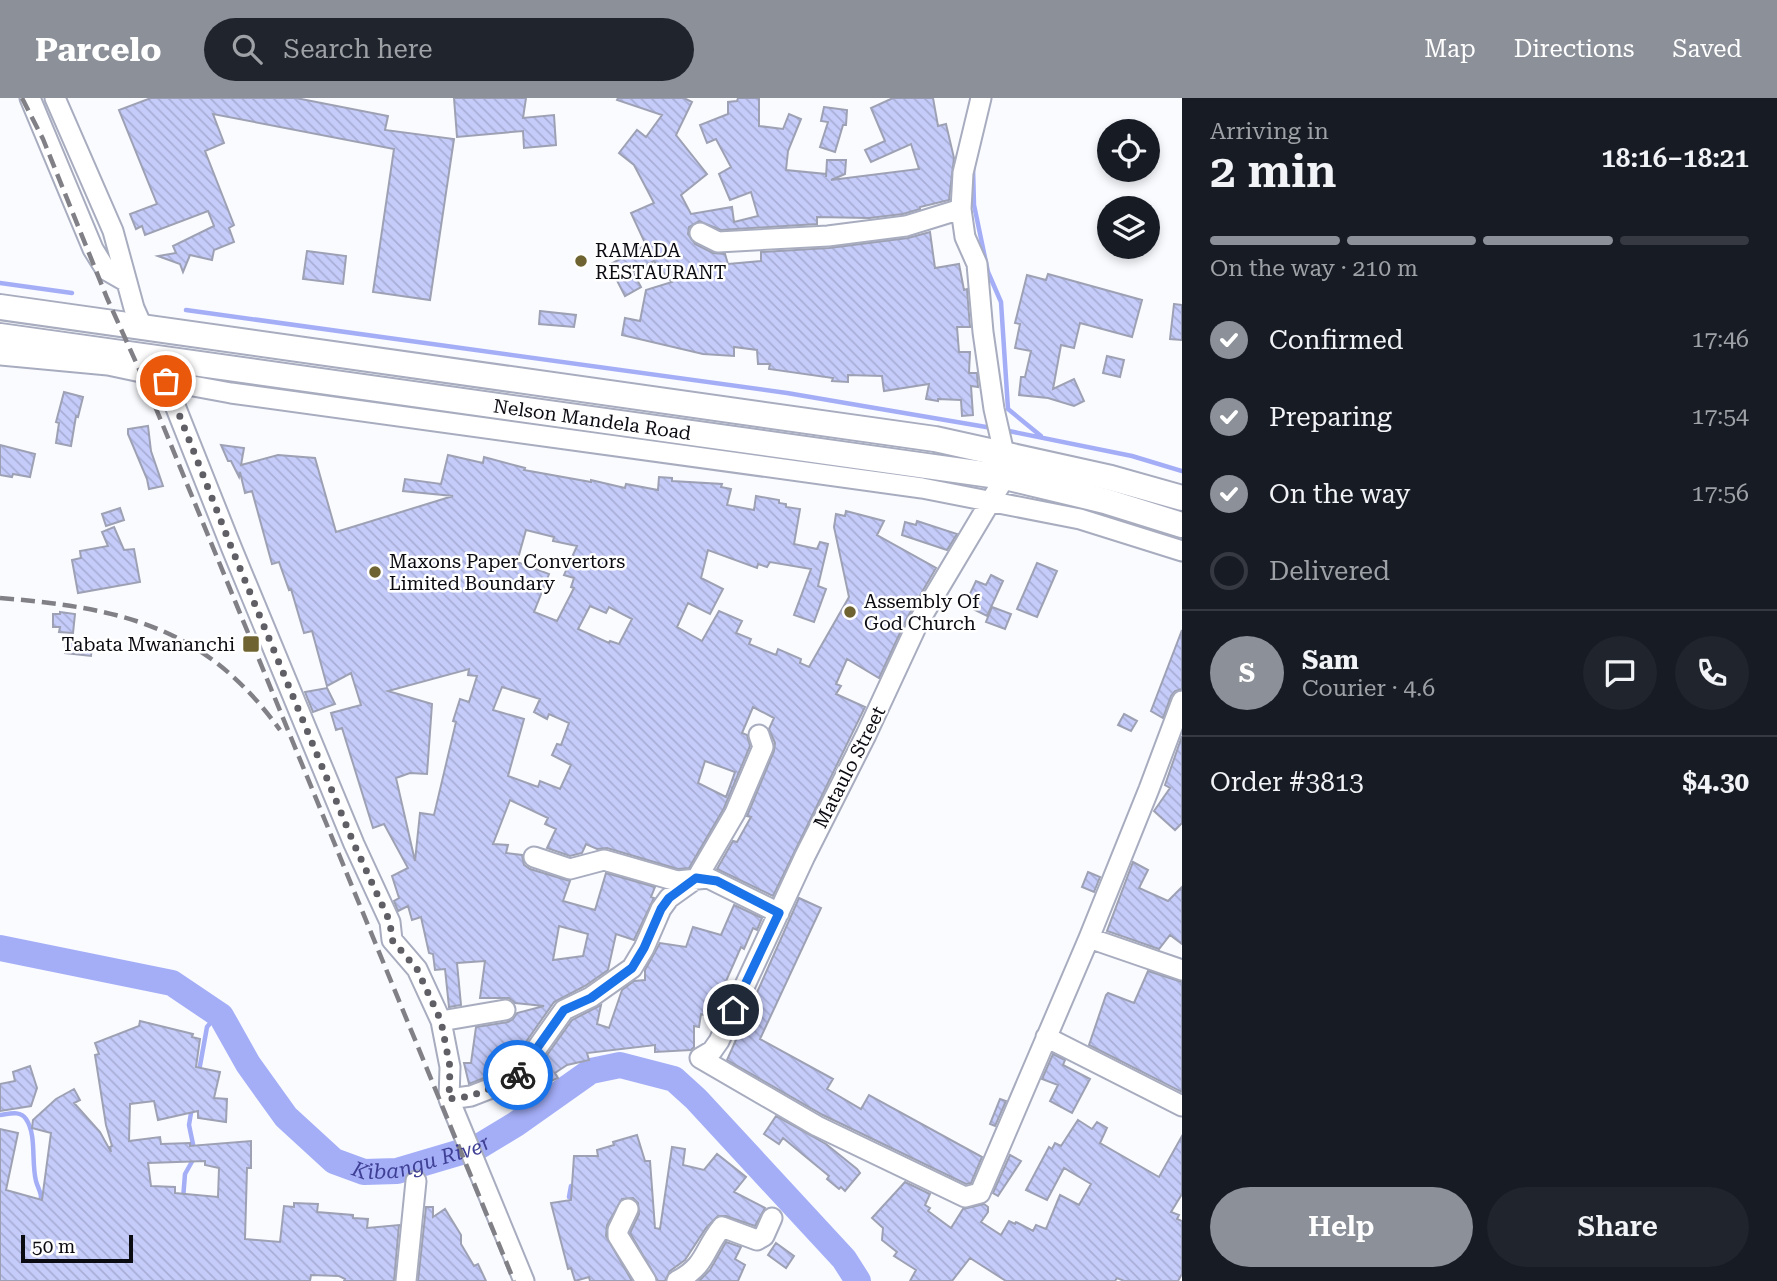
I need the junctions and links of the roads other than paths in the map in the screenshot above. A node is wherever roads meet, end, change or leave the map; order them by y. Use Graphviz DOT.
graph roads {
  1 [pos="30,98"];
  2 [pos="55,98"];
  3 [pos="981,98"];
  4 [pos="961,209"];
  5 [pos="700,233"];
  6 [pos="127,282"];
  7 [pos="0,307"];
  8 [pos="142,326"];
  9 [pos="0,336"];
  10 [pos="0,355"];
  11 [pos="165,370"];
  12 [pos="1004,465"];
  13 [pos="1182,498"];
  14 [pos="992,502"];
  15 [pos="1182,525"];
  16 [pos="1182,551"];
  17 [pos="1182,701"];
  18 [pos="759,735"];
  19 [pos="534,856"];
  20 [pos="696,878"];
  21 [pos="779,913"];
  22 [pos="1089,938"];
  23 [pos="1182,970"];
  24 [pos="505,1010"];
  25 [pos="441,1021"];
  26 [pos="1046,1037"];
  27 [pos="1182,1107"];
  28 [pos="452,1108"];
  29 [pos="416,1181"];
  30 [pos="628,1209"];
  31 [pos="772,1218"];
  32 [pos="406,1281"];
  33 [pos="524,1281"];
  34 [pos="646,1281"];
  35 [pos="677,1281"];
  1 -- 6 [label="street"];
  2 -- 6 [label="street"];
  3 -- 4 [label="street"];
  4 -- 5 [label="street"];
  4 -- 12 [label="street"];
  6 -- 8 [label="street"];
  7 -- 8 [label="main road, Nelson Mandela Road"];
  8 -- 12 [label="main road, Nelson Mandela Road"];
  9 -- 11 [label="main road, Nelson Mandela Road"];
  10 -- 11 [label="street"];
  11 -- 12 [label="main road, Nelson Mandela Road"];
  11 -- 14 [label="street"];
  11 -- 25 [label="street"];
  12 -- 13 [label="main road, Nelson Mandela Road"];
  12 -- 14 [label="street, Mataulo Street"];
  12 -- 15 [label="main road, Nelson Mandela Road"];
  14 -- 16 [label="street"];
  14 -- 21 [label="street, Mataulo Street"];
  17 -- 22 [label="street"];
  18 -- 20 [label="street"];
  19 -- 20 [label="street"];
  20 -- 21 [label="street"];
  20 -- 28 [label="street"];
  21 -- 26 [label="street, Mataulo Street"];
  22 -- 23 [label="street"];
  22 -- 26 [label="street"];
  24 -- 25 [label="street"];
  25 -- 28 [label="street"];
  26 -- 27 [label="street"];
  28 -- 33 [label="street"];
  29 -- 32 [label="street"];
  30 -- 34 [label="street"];
  31 -- 35 [label="street"];
}
